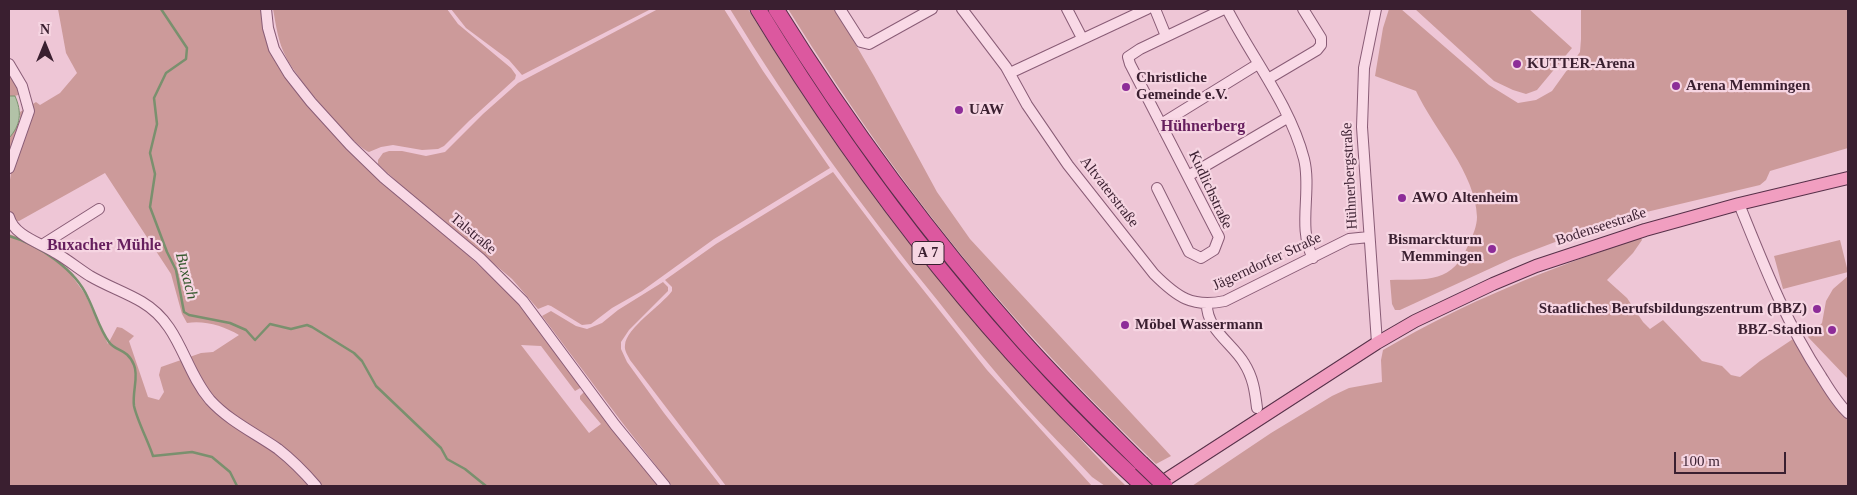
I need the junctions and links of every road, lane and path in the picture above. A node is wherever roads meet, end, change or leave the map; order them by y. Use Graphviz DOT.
graph roads {
  1 [pos="266,9"];
  2 [pos="758,9"];
  3 [pos="776,9"];
  4 [pos="840,9"];
  5 [pos="932,9"];
  6 [pos="962,9"];
  7 [pos="1067,9"];
  8 [pos="1147,9"];
  9 [pos="1155,9"];
  10 [pos="1226,9"];
  11 [pos="1303,9"];
  12 [pos="1376,9"];
  13 [pos="1166,36"];
  14 [pos="1082,38"];
  15 [pos="9,64"];
  16 [pos="1258,64"];
  17 [pos="1010,73"];
  18 [pos="1268,79"];
  19 [pos="1287,118"];
  20 [pos="1160,124"];
  21 [pos="9,168"];
  22 [pos="1188,176"];
  23 [pos="1848,178"];
  24 [pos="1157,188"];
  25 [pos="1739,204"];
  26 [pos="99,208"];
  27 [pos="9,217"];
  28 [pos="1368,237"];
  29 [pos="42,245"];
  30 [pos="1313,258"];
  31 [pos="1207,304"];
  32 [pos="1377,343"];
  33 [pos="1257,408"];
  34 [pos="1848,413"];
  35 [pos="316,486"];
  36 [pos="664,486"];
  37 [pos="1143,486"];
  38 [pos="1156,486"];
  39 [pos="1165,486"];
  1 -- 36 [label="street, Talstraße"];
  2 -- 37 [label="highway, A 7"];
  3 -- 39 [label="highway, A 7, bridge"];
  4 -- 5 [label="street"];
  6 -- 17 [label="street, Altvaterstraße"];
  7 -- 14 [label="street"];
  8 -- 14 [label="street"];
  9 -- 13 [label="street"];
  10 -- 13 [label="street"];
  10 -- 16 [label="street"];
  11 -- 18 [label="street"];
  12 -- 28 [label="street, Hühnerbergstraße"];
  13 -- 20 [label="street, Kudlichstraße"];
  14 -- 17 [label="street"];
  15 -- 21 [label="street"];
  16 -- 18 [label="street"];
  16 -- 20 [label="street"];
  17 -- 31 [label="street, Altvaterstraße"];
  18 -- 19 [label="street"];
  19 -- 22 [label="street"];
  19 -- 30 [label="street"];
  20 -- 22 [label="street, Kudlichstraße"];
  22 -- 24 [label="street, Kudlichstraße"];
  23 -- 25 [label="main road, Bodenseestraße"];
  25 -- 32 [label="main road, Bodenseestraße"];
  25 -- 34 [label="street"];
  26 -- 29 [label="street"];
  27 -- 29 [label="street"];
  28 -- 30 [label="street, Jägerndorfer Straße"];
  28 -- 32 [label="street, Hühnerbergstraße"];
  29 -- 35 [label="street"];
  30 -- 31 [label="street, Jägerndorfer Straße"];
  31 -- 33 [label="street"];
  32 -- 38 [label="main road, Bodenseestraße"];
}
